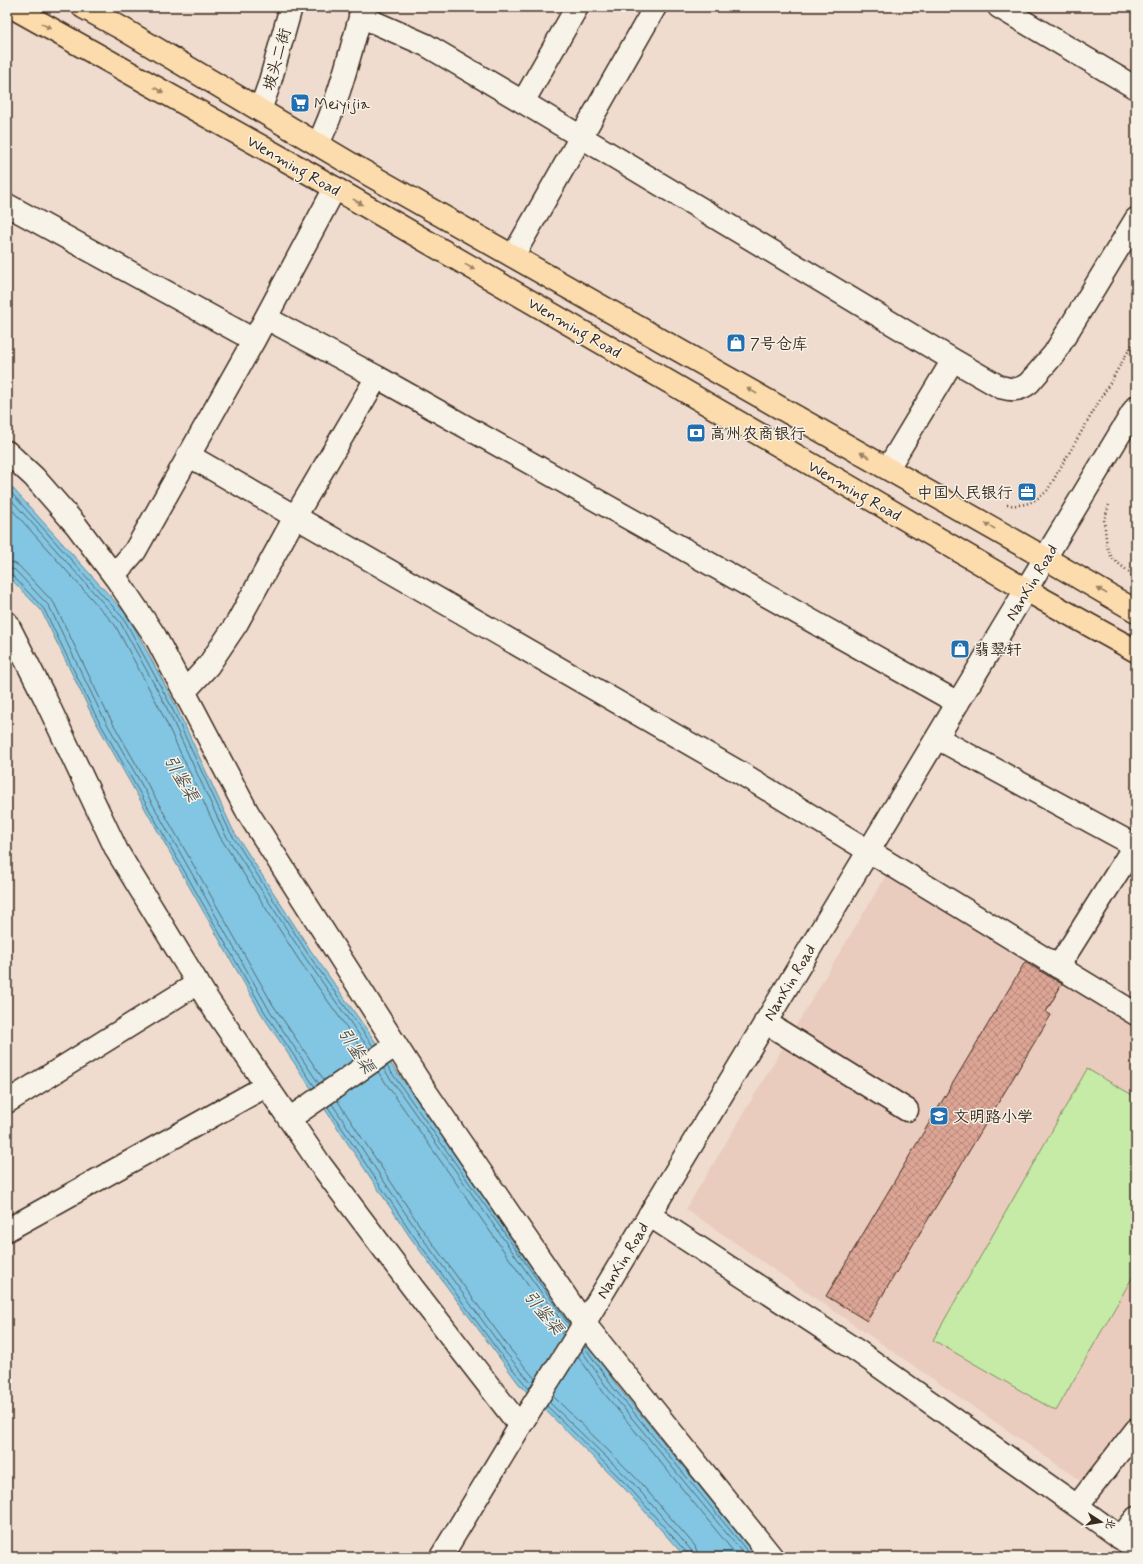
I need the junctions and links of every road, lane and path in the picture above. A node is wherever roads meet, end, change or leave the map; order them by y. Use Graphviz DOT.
graph roads {
  1 [pos="12,7"];
  2 [pos="83,7"];
  3 [pos="291,7"];
  4 [pos="578,7"];
  5 [pos="655,7"];
  6 [pos="999,7"];
  7 [pos="362,12"];
  8 [pos="1136,88"];
  9 [pos="523,102"];
  10 [pos="260,110"];
  11 [pos="580,137"];
  12 [pos="318,144"];
  13 [pos="335,188"];
  14 [pos="7,205"];
  15 [pos="1136,219"];
  16 [pos="513,256"];
  17 [pos="266,318"];
  18 [pos="1136,338"];
  19 [pos="254,340"];
  20 [pos="953,360"];
  21 [pos="377,377"];
  22 [pos="1134,414"];
  23 [pos="7,452"];
  24 [pos="188,456"];
  25 [pos="888,468"];
  26 [pos="1002,504"];
  27 [pos="1109,504"];
  28 [pos="295,517"];
  29 [pos="1045,558"];
  30 [pos="114,575"];
  31 [pos="1136,578"];
  32 [pos="1026,590"];
  33 [pos="1136,611"];
  34 [pos="7,623"];
  35 [pos="1136,651"];
  36 [pos="184,692"];
  37 [pos="958,703"];
  38 [pos="937,738"];
  39 [pos="1136,845"];
  40 [pos="869,852"];
  41 [pos="1058,967"];
  42 [pos="198,983"];
  43 [pos="1136,1014"];
  44 [pos="765,1022"];
  45 [pos="396,1045"];
  46 [pos="266,1086"];
  47 [pos="7,1102"];
  48 [pos="907,1110"];
  49 [pos="298,1114"];
  50 [pos="649,1215"];
  51 [pos="7,1230"];
  52 [pos="584,1323"];
  53 [pos="524,1419"];
  54 [pos="1136,1430"];
  55 [pos="1077,1506"];
  56 [pos="1136,1518"];
  57 [pos="1128,1543"];
  58 [pos="441,1557"];
  59 [pos="772,1557"];
  1 -- 13 [label="main road, Wenming Road, one-way"];
  2 -- 10 [label="main road, Wenming Road"];
  3 -- 10 [label="street, 坡头二街"];
  4 -- 9 [label="street"];
  5 -- 11 [label="street"];
  6 -- 8 [label="street"];
  7 -- 9 [label="street"];
  7 -- 12 [label="street"];
  9 -- 11 [label="street"];
  10 -- 12 [label="main road, Wenming Road"];
  11 -- 16 [label="street"];
  11 -- 20 [label="street"];
  12 -- 16 [label="main road, Wenming Road"];
  13 -- 17 [label="street"];
  13 -- 32 [label="main road, Wenming Road, one-way"];
  14 -- 19 [label="street"];
  15 -- 20 [label="street"];
  25 -- 16 [label="main road, Wenming Road, one-way"];
  17 -- 19 [label="street"];
  17 -- 21 [label="street"];
  18 -- 26 [label="path"];
  19 -- 24 [label="street"];
  20 -- 25 [label="street"];
  21 -- 28 [label="street"];
  21 -- 37 [label="street"];
  22 -- 29 [label="street, NanXin Road"];
  23 -- 30 [label="street"];
  24 -- 28 [label="street"];
  24 -- 30 [label="street"];
  29 -- 25 [label="main road, Wenming Road, one-way"];
  27 -- 31 [label="path"];
  28 -- 36 [label="street"];
  28 -- 40 [label="street"];
  29 -- 32 [label="street, NanXin Road"];
  33 -- 29 [label="main road, Wenming Road, one-way"];
  30 -- 36 [label="street"];
  32 -- 35 [label="main road, Wenming Road"];
  32 -- 37 [label="street, NanXin Road"];
  34 -- 42 [label="street"];
  36 -- 45 [label="street"];
  37 -- 38 [label="street, NanXin Road"];
  38 -- 39 [label="street"];
  38 -- 40 [label="street, NanXin Road"];
  39 -- 41 [label="street"];
  40 -- 41 [label="street"];
  40 -- 44 [label="street, NanXin Road"];
  41 -- 43 [label="street"];
  42 -- 46 [label="street"];
  42 -- 47 [label="street"];
  44 -- 48 [label="street"];
  44 -- 50 [label="street, NanXin Road"];
  45 -- 49 [label="street"];
  45 -- 52 [label="street"];
  46 -- 49 [label="street"];
  46 -- 51 [label="street"];
  49 -- 53 [label="street"];
  50 -- 52 [label="street, NanXin Road"];
  50 -- 55 [label="street"];
  52 -- 53 [label="street, NanXin Road"];
  52 -- 59 [label="street"];
  53 -- 58 [label="street, NanXin Road"];
  54 -- 55 [label="street"];
  55 -- 57 [label="street"];
  56 -- 57 [label="street"];
}
